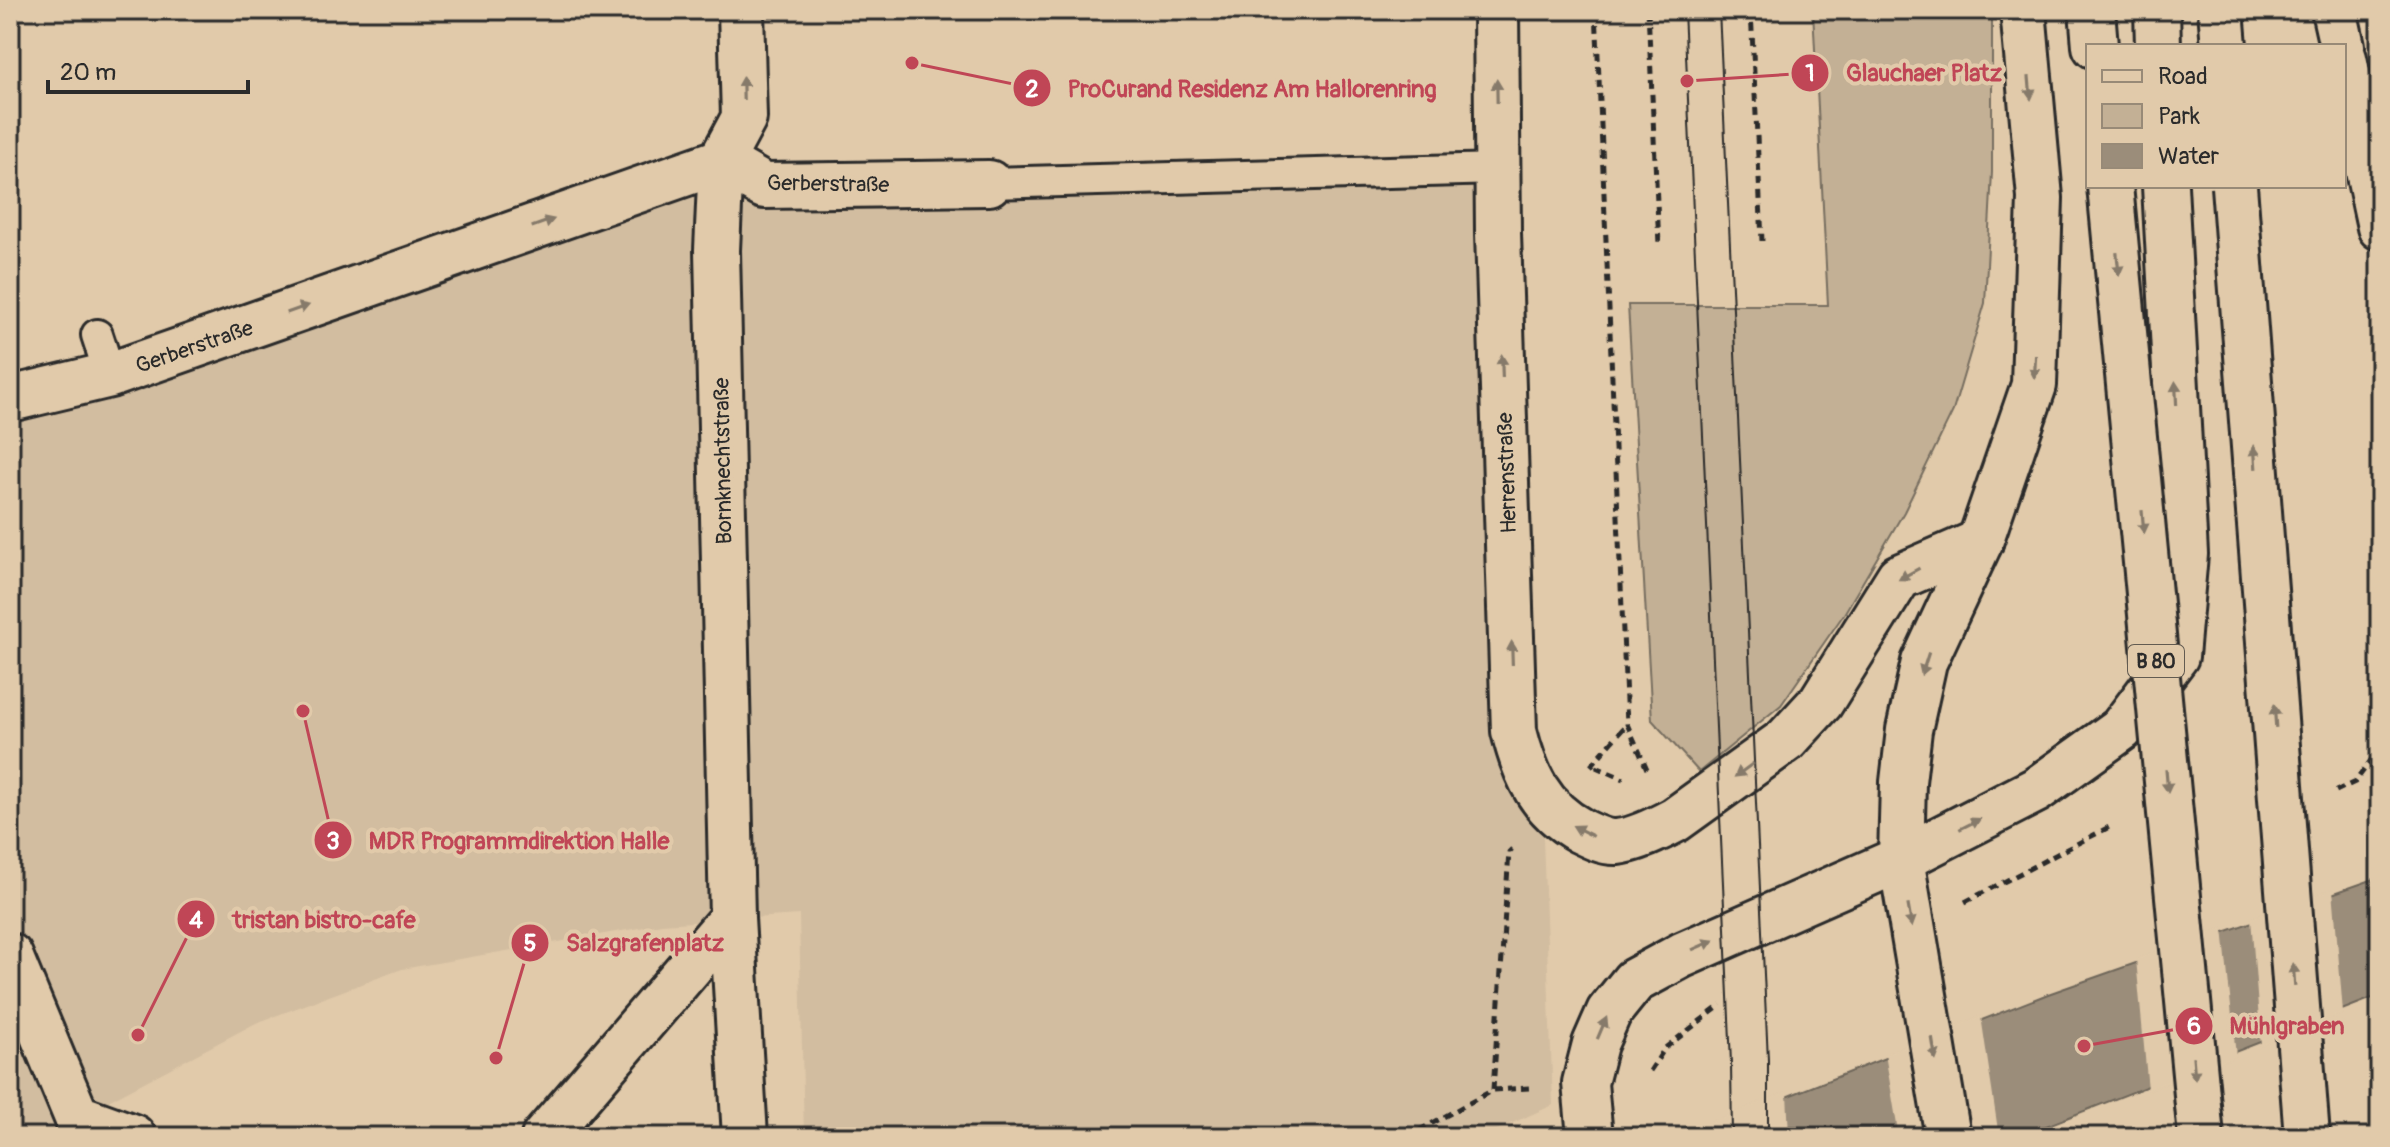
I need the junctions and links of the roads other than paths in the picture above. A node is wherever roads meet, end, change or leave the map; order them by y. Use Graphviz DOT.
graph roads {
  1 [pos="741,10"];
  2 [pos="1496,10"];
  3 [pos="2023,10"];
  4 [pos="2092,10"];
  5 [pos="2157,10"];
  6 [pos="2221,10"];
  7 [pos="2334,10"];
  8 [pos="2095,44"];
  9 [pos="2158,44"];
  10 [pos="2224,44"];
  11 [pos="2342,44"];
  12 [pos="2346,67"];
  13 [pos="721,161"];
  14 [pos="1499,169"];
  15 [pos="989,183"];
  16 [pos="2110,188"];
  17 [pos="2165,188"];
  18 [pos="2234,188"];
  19 [pos="2380,227"];
  20 [pos="97,335"];
  21 [pos="110,375"];
  22 [pos="10,399"];
  23 [pos="1980,542"];
  24 [pos="1901,859"];
  25 [pos="732,918"];
  26 [pos="10,956"];
  27 [pos="81,1127"];
  28 [pos="133,1137"];
  29 [pos="544,1137"];
  30 [pos="745,1137"];
  31 [pos="1590,1137"];
  32 [pos="1948,1137"];
  33 [pos="2201,1137"];
  34 [pos="2307,1137"];
  13 -- 1 [label="street, Bornknechtstraße, one-way"];
  14 -- 2 [label="street, Herrenstraße, one-way"];
  3 -- 23 [label="street, one-way"];
  4 -- 8 [label="street"];
  5 -- 9 [label="street"];
  6 -- 10 [label="street"];
  7 -- 11 [label="street"];
  12 -- 19 [label="street"];
  13 -- 15 [label="street, Gerberstraße"];
  21 -- 13 [label="street, Gerberstraße, one-way"];
  13 -- 25 [label="street, Bornknechtstraße"];
  14 -- 15 [label="lane, Gerberstraße"];
  23 -- 14 [label="street, Herrenstraße, one-way"];
  16 -- 33 [label="street, B 80, one-way, bridge"];
  24 -- 17 [label="street, one-way"];
  34 -- 18 [label="street, one-way, bridge"];
  20 -- 21 [label="lane"];
  21 -- 22 [label="street, Gerberstraße"];
  23 -- 24 [label="street, one-way"];
  31 -- 24 [label="street, one-way"];
  24 -- 32 [label="street, one-way"];
  25 -- 29 [label="street"];
  25 -- 30 [label="street, Bornknechtstraße"];
  26 -- 27 [label="street"];
  27 -- 28 [label="street"];
}
